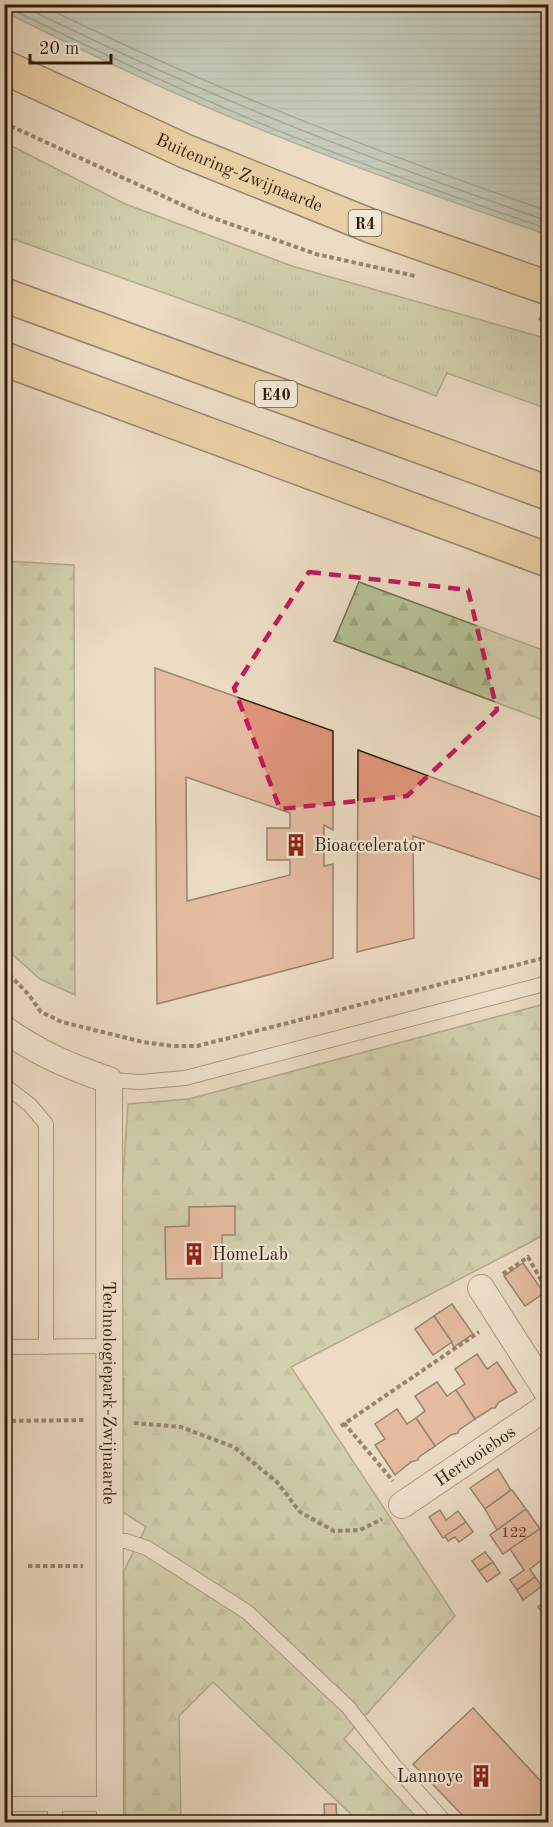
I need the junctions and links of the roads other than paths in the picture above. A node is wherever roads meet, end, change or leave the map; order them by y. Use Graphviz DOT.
graph roads {
  1 [pos="4,67"];
  2 [pos="4,77"];
  3 [pos="185,151"];
  4 [pos="549,288"];
  5 [pos="4,295"];
  6 [pos="4,358"];
  7 [pos="549,493"];
  8 [pos="549,560"];
  9 [pos="549,983"];
  10 [pos="4,1029"];
  11 [pos="109,1080"];
  12 [pos="4,1085"];
  13 [pos="482,1288"];
  14 [pos="109,1346"];
  15 [pos="4,1347"];
  16 [pos="46,1347"];
  17 [pos="549,1393"];
  18 [pos="549,1406"];
  19 [pos="406,1503"];
  20 [pos="109,1541"];
  21 [pos="4,1804"];
  22 [pos="55,1804"];
  23 [pos="110,1814"];
  24 [pos="55,1822"];
  25 [pos="445,1822"];
  1 -- 3 [label="highway, Buitenring-Zwijnaarde / R4"];
  2 -- 3 [label="highway"];
  3 -- 4 [label="highway, Buitenring-Zwijnaarde / R4"];
  5 -- 7 [label="highway, E40"];
  6 -- 8 [label="highway"];
  9 -- 11 [label="lane"];
  10 -- 11 [label="street"];
  11 -- 14 [label="street, Technologiepark-Zwijnaarde"];
  12 -- 16 [label="lane"];
  13 -- 17 [label="street"];
  14 -- 16 [label="lane"];
  14 -- 20 [label="street, Technologiepark-Zwijnaarde"];
  15 -- 16 [label="lane"];
  18 -- 19 [label="street, Hertooiebos"];
  20 -- 23 [label="street, Technologiepark-Zwijnaarde"];
  20 -- 25 [label="lane"];
  21 -- 22 [label="lane"];
  22 -- 23 [label="lane"];
  22 -- 24 [label="lane"];
}
